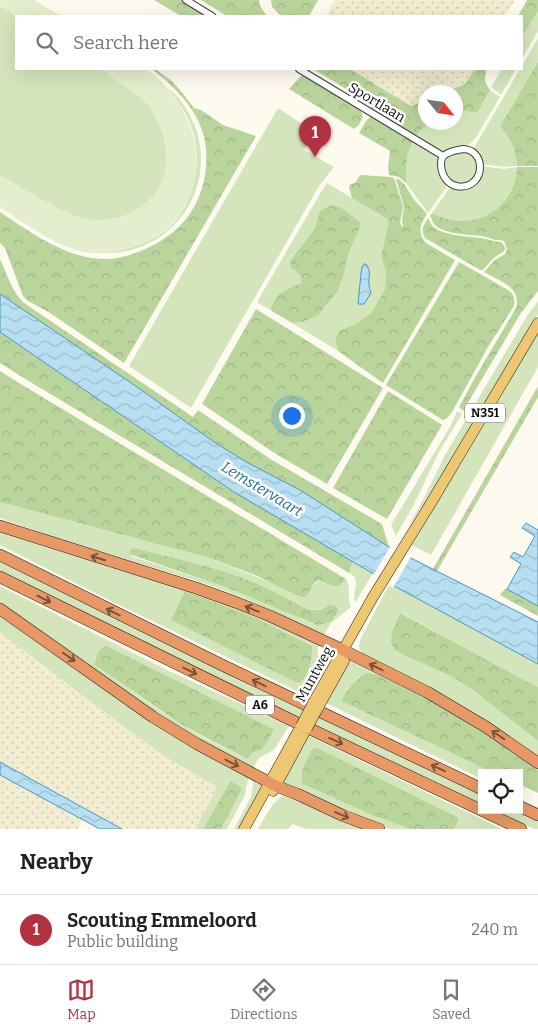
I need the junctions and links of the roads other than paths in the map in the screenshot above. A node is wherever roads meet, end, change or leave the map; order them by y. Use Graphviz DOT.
graph roads {
  1 [pos="186,0"];
  2 [pos="210,15"];
  3 [pos="301,70"];
  4 [pos="443,156"];
  5 [pos="538,323"];
  6 [pos="0,526"];
  7 [pos="0,555"];
  8 [pos="0,577"];
  9 [pos="0,609"];
  10 [pos="346,652"];
  11 [pos="538,763"];
  12 [pos="273,784"];
  13 [pos="478,787"];
  14 [pos="523,808"];
  15 [pos="538,815"];
  16 [pos="244,829"];
  17 [pos="252,829"];
  18 [pos="379,829"];
  19 [pos="521,829"];
  1 -- 2 [label="street"];
  3 -- 4 [label="street, Sportlaan"];
  4 -- 4 [label="street"];
  5 -- 10 [label="main road, Muntweg / N351"];
  10 -- 6 [label="highway, one-way"];
  13 -- 7 [label="highway, A6, one-way"];
  8 -- 19 [label="highway, A6, one-way"];
  9 -- 12 [label="highway, one-way"];
  11 -- 10 [label="highway, one-way"];
  10 -- 12 [label="main road, Muntweg / N351, bridge"];
  12 -- 16 [label="main road, Muntweg / N351"];
  12 -- 17 [label="main road, Muntweg / N351"];
  12 -- 18 [label="highway, one-way"];
  14 -- 15 [label="highway"];
}
